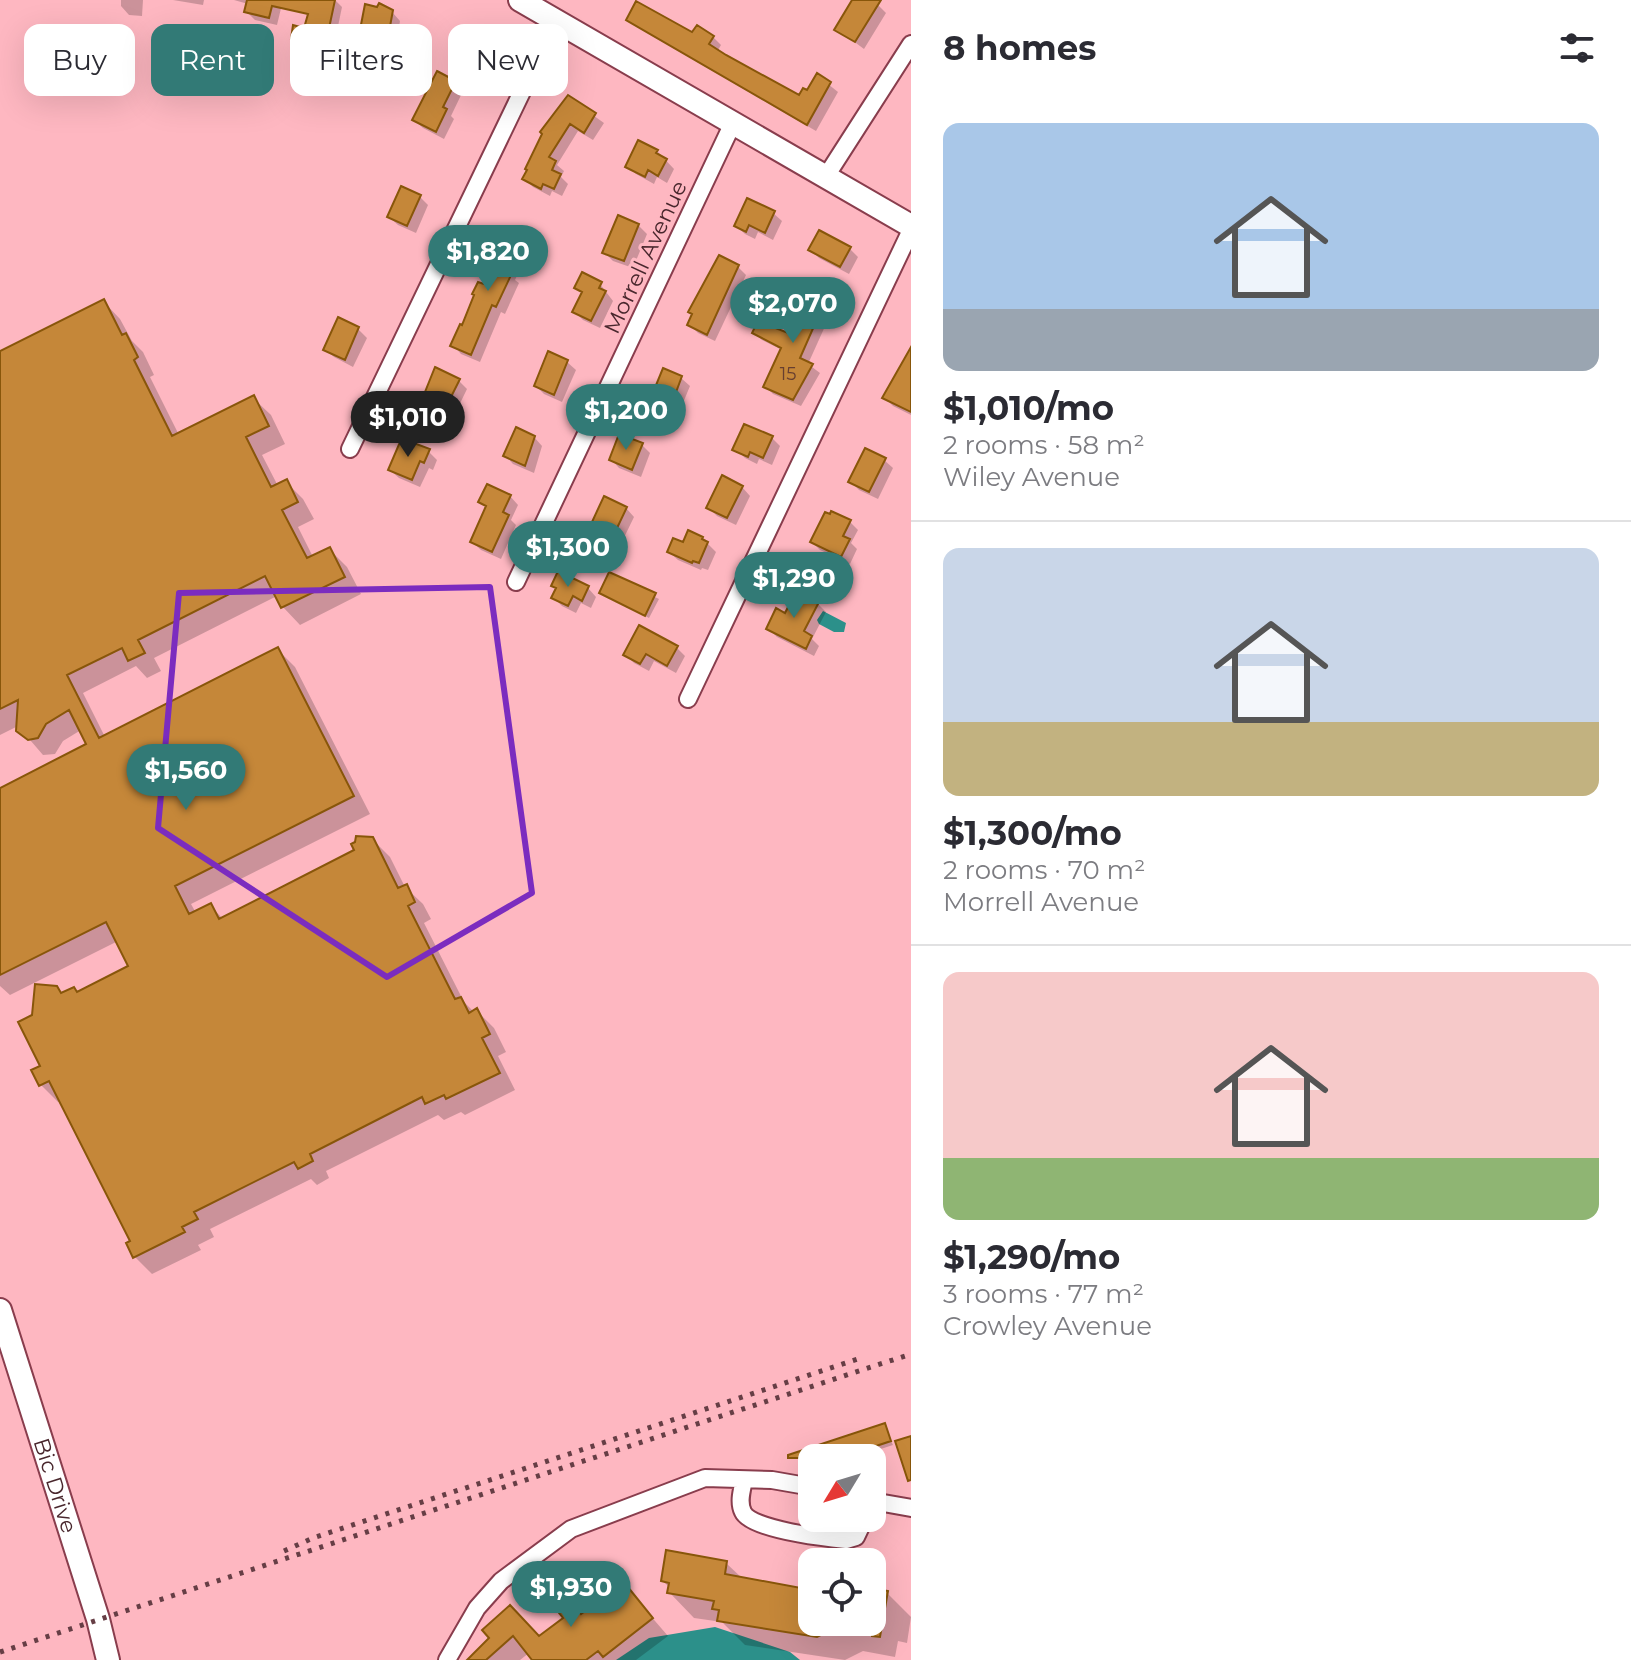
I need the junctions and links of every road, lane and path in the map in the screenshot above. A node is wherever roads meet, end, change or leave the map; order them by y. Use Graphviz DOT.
graph roads {
  1 [pos="520,0"];
  2 [pos="556,21"];
  3 [pos="911,44"];
  4 [pos="732,125"];
  5 [pos="825,178"];
  6 [pos="911,228"];
  7 [pos="350,449"];
  8 [pos="516,582"];
  9 [pos="688,699"];
  10 [pos="0,1310"];
  11 [pos="744,1480"];
  12 [pos="798,1485"];
  13 [pos="886,1504"];
  14 [pos="911,1508"];
  15 [pos="798,1532"];
  16 [pos="799,1532"];
  17 [pos="858,1532"];
  18 [pos="108,1660"];
  19 [pos="447,1660"];
  1 -- 2 [label="main road"];
  2 -- 4 [label="main road"];
  2 -- 7 [label="street"];
  3 -- 5 [label="street"];
  4 -- 5 [label="main road"];
  4 -- 8 [label="street, Morrell Avenue"];
  5 -- 6 [label="main road"];
  6 -- 9 [label="street"];
  10 -- 18 [label="main road, Bic Drive"];
  11 -- 12 [label="street"];
  11 -- 15 [label="street"];
  11 -- 19 [label="street"];
  13 -- 14 [label="street"];
  16 -- 17 [label="street"];
}
